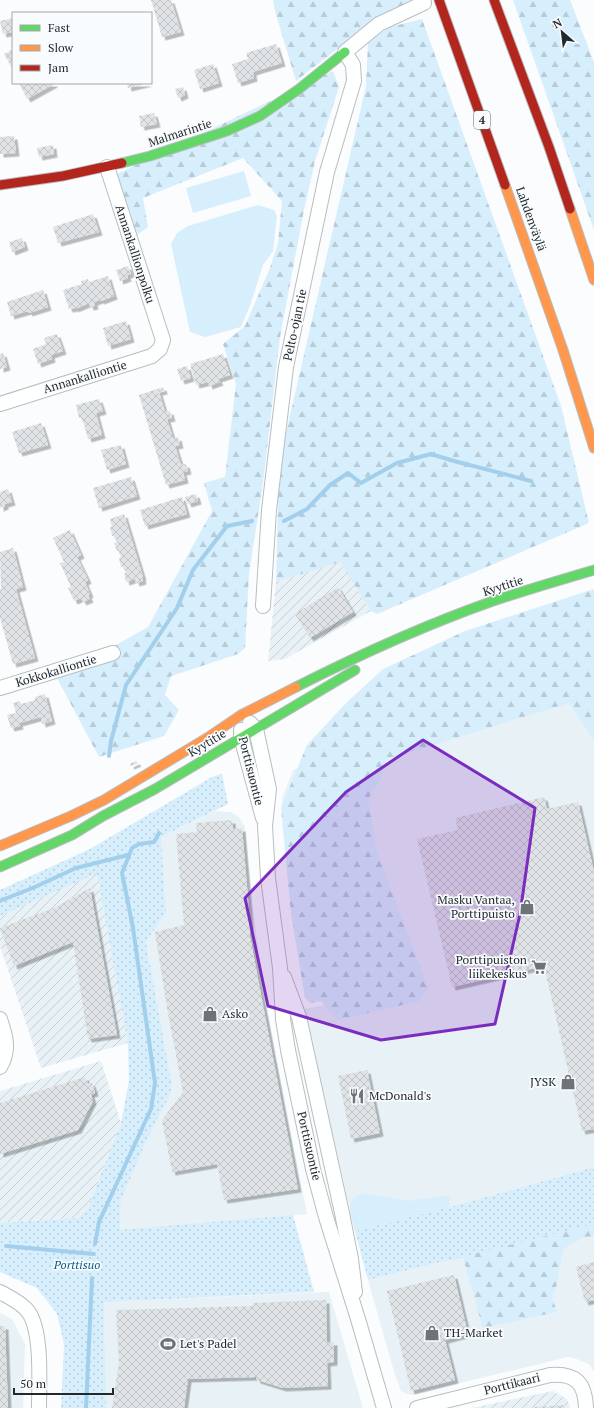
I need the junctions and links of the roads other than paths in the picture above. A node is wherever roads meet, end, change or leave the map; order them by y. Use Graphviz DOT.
graph roads {
  1 [pos="439,0"];
  2 [pos="494,0"];
  3 [pos="424,3"];
  4 [pos="345,52"];
  5 [pos="107,167"];
  6 [pos="0,185"];
  7 [pos="594,280"];
  8 [pos="163,340"];
  9 [pos="0,404"];
  10 [pos="594,448"];
  11 [pos="594,570"];
  12 [pos="263,606"];
  13 [pos="421,630"];
  14 [pos="113,653"];
  15 [pos="0,688"];
  16 [pos="241,715"];
  17 [pos="256,729"];
  18 [pos="241,737"];
  19 [pos="265,826"];
  20 [pos="0,846"];
  21 [pos="0,867"];
  22 [pos="280,968"];
  23 [pos="0,1019"];
  24 [pos="0,1067"];
  25 [pos="0,1292"];
  26 [pos="358,1319"];
  27 [pos="39,1408"];
  28 [pos="384,1408"];
  29 [pos="417,1408"];
  30 [pos="586,1408"];
  1 -- 10 [label="main road, Lahdenväylä / 4"];
  2 -- 7 [label="main road"];
  3 -- 4 [label="street"];
  4 -- 5 [label="main road, Malmarintie"];
  4 -- 12 [label="street, Pelto-ojan tie"];
  5 -- 6 [label="main road, Malmarintie"];
  5 -- 8 [label="street, Annankallionpolku"];
  8 -- 9 [label="street, Annankalliontie"];
  11 -- 13 [label="main road, Kyytitie"];
  13 -- 16 [label="main road, Kyytitie"];
  13 -- 17 [label="main road, Kyytitie"];
  14 -- 15 [label="street, Kokkokalliontie"];
  16 -- 17 [label="street, Porttisuontie"];
  16 -- 18 [label="street, Porttisuontie"];
  16 -- 20 [label="main road, Kyytitie"];
  17 -- 18 [label="main road, Kyytitie"];
  17 -- 19 [label="street, Porttisuontie"];
  18 -- 19 [label="street, Porttisuontie"];
  18 -- 21 [label="main road, Kyytitie"];
  19 -- 22 [label="street, Porttisuontie"];
  22 -- 26 [label="street, Porttisuontie"];
  22 -- 26 [label="street, Porttisuontie"];
  23 -- 24 [label="street"];
  25 -- 27 [label="street"];
  26 -- 28 [label="street, Porttisuontie"];
  29 -- 30 [label="street, Porttikaari"];
}
